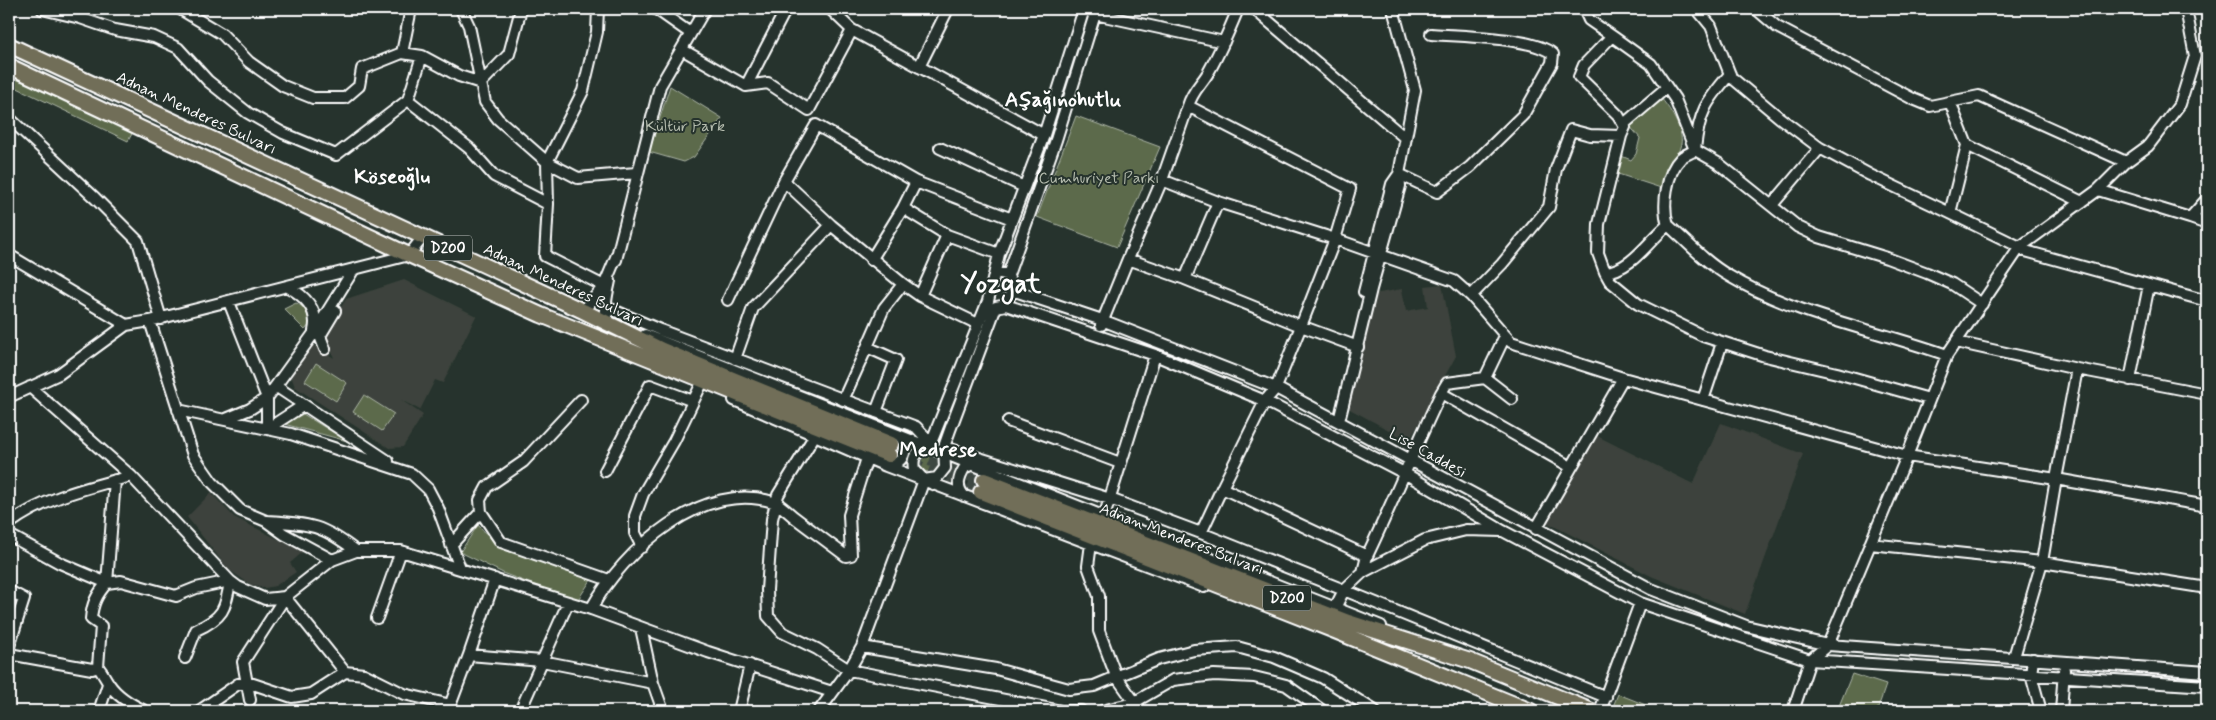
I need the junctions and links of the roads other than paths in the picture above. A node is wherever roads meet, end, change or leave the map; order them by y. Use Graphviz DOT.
graph roads {
  1 [pos="42,9"];
  2 [pos="180,9"];
  3 [pos="411,9"];
  4 [pos="461,9"];
  5 [pos="521,9"];
  6 [pos="598,9"];
  7 [pos="656,9"];
  8 [pos="705,9"];
  9 [pos="786,9"];
  10 [pos="830,9"];
  11 [pos="948,9"];
  12 [pos="1083,9"];
  13 [pos="1238,9"];
  14 [pos="1254,9"];
  15 [pos="1393,9"];
  16 [pos="1584,9"];
  17 [pos="1697,9"];
  18 [pos="1756,9"];
  19 [pos="2186,9"];
  20 [pos="1094,14"];
  21 [pos="852,30"];
  22 [pos="690,33"];
  23 [pos="1431,34"];
  24 [pos="1612,36"];
  25 [pos="1224,42"];
  26 [pos="9,44"];
  27 [pos="683,50"];
  28 [pos="402,53"];
  29 [pos="422,56"];
  30 [pos="9,66"];
  31 [pos="920,67"];
  32 [pos="1730,74"];
  33 [pos="481,83"];
  34 [pos="746,86"];
  35 [pos="1666,88"];
  36 [pos="408,100"];
  37 [pos="1950,102"];
  38 [pos="1188,106"];
  39 [pos="809,110"];
  40 [pos="9,118"];
  41 [pos="1624,124"];
  42 [pos="816,125"];
  43 [pos="1044,135"];
  44 [pos="1621,136"];
  45 [pos="1405,138"];
  46 [pos="1967,146"];
  47 [pos="940,148"];
  48 [pos="1820,148"];
  49 [pos="1695,150"];
  50 [pos="546,162"];
  51 [pos="2126,162"];
  52 [pos="636,174"];
  53 [pos="1399,174"];
  54 [pos="1162,180"];
  55 [pos="784,181"];
  56 [pos="916,182"];
  57 [pos="1024,187"];
  58 [pos="2098,190"];
  59 [pos="2207,199"];
  60 [pos="1218,202"];
  61 [pos="2082,202"];
  62 [pos="548,204"];
  63 [pos="1772,205"];
  64 [pos="903,208"];
  65 [pos="1950,213"];
  66 [pos="2190,218"];
  67 [pos="1012,219"];
  68 [pos="2207,224"];
  69 [pos="831,225"];
  70 [pos="1668,225"];
  71 [pos="947,235"];
  72 [pos="423,237"];
  73 [pos="1335,238"];
  74 [pos="2019,248"];
  75 [pos="999,254"];
  76 [pos="9,255"];
  77 [pos="617,255"];
  78 [pos="1377,255"];
  79 [pos="409,256"];
  80 [pos="1128,259"];
  81 [pos="871,260"];
  82 [pos="352,272"];
  83 [pos="996,272"];
  84 [pos="1605,272"];
  85 [pos="1008,275"];
  86 [pos="1185,279"];
  87 [pos="903,284"];
  88 [pos="2149,285"];
  89 [pos="604,286"];
  90 [pos="288,287"];
  91 [pos="341,289"];
  92 [pos="1012,290"];
  93 [pos="920,296"];
  94 [pos="1471,296"];
  95 [pos="728,300"];
  96 [pos="2207,301"];
  97 [pos="229,302"];
  98 [pos="997,304"];
  99 [pos="1982,304"];
  100 [pos="606,307"];
  101 [pos="583,311"];
  102 [pos="541,315"];
  103 [pos="162,319"];
  104 [pos="1102,320"];
  105 [pos="150,321"];
  106 [pos="608,322"];
  107 [pos="978,324"];
  108 [pos="126,325"];
  109 [pos="1301,326"];
  110 [pos="314,333"];
  111 [pos="1098,335"];
  112 [pos="1505,336"];
  113 [pos="1956,342"];
  114 [pos="1722,343"];
  115 [pos="1354,346"];
  116 [pos="867,347"];
  117 [pos="325,349"];
  118 [pos="1155,354"];
  119 [pos="1947,355"];
  120 [pos="735,359"];
  121 [pos="2077,370"];
  122 [pos="1485,378"];
  123 [pos="1623,378"];
  124 [pos="2130,380"];
  125 [pos="701,385"];
  126 [pos="277,387"];
  127 [pos="30,388"];
  128 [pos="1276,388"];
  129 [pos="1442,393"];
  130 [pos="2207,394"];
  131 [pos="9,397"];
  132 [pos="267,398"];
  133 [pos="1512,399"];
  134 [pos="1929,399"];
  135 [pos="581,400"];
  136 [pos="843,400"];
  137 [pos="1703,400"];
  138 [pos="693,401"];
  139 [pos="1265,401"];
  140 [pos="304,405"];
  141 [pos="178,410"];
  142 [pos="876,412"];
  143 [pos="1336,419"];
  144 [pos="226,420"];
  145 [pos="1008,421"];
  146 [pos="267,429"];
  147 [pos="815,435"];
  148 [pos="929,445"];
  149 [pos="891,450"];
  150 [pos="944,451"];
  151 [pos="1907,456"];
  152 [pos="867,458"];
  153 [pos="1409,458"];
  154 [pos="1120,463"];
  155 [pos="972,465"];
  156 [pos="1571,468"];
  157 [pos="399,469"];
  158 [pos="605,471"];
  159 [pos="1406,474"];
  160 [pos="131,476"];
  161 [pos="2056,479"];
  162 [pos="115,480"];
  163 [pos="924,480"];
  164 [pos="1222,488"];
  165 [pos="964,496"];
  166 [pos="1110,499"];
  167 [pos="777,504"];
  168 [pos="2207,506"];
  169 [pos="481,512"];
  170 [pos="1104,517"];
  171 [pos="266,521"];
  172 [pos="9,524"];
  173 [pos="1536,529"];
  174 [pos="1503,531"];
  175 [pos="1201,533"];
  176 [pos="9,535"];
  177 [pos="1091,544"];
  178 [pos="1870,544"];
  179 [pos="451,546"];
  180 [pos="642,547"];
  181 [pos="356,551"];
  182 [pos="401,551"];
  183 [pos="1368,556"];
  184 [pos="332,560"];
  185 [pos="2042,562"];
  186 [pos="460,568"];
  187 [pos="1363,572"];
  188 [pos="495,579"];
  189 [pos="609,580"];
  190 [pos="230,581"];
  191 [pos="107,583"];
  192 [pos="2207,588"];
  193 [pos="1344,590"];
  194 [pos="9,591"];
  195 [pos="285,597"];
  196 [pos="568,603"];
  197 [pos="1640,603"];
  198 [pos="1335,608"];
  199 [pos="591,609"];
  200 [pos="378,618"];
  201 [pos="641,628"];
  202 [pos="1828,644"];
  203 [pos="9,646"];
  204 [pos="862,647"];
  205 [pos="9,654"];
  206 [pos="469,655"];
  207 [pos="2014,657"];
  208 [pos="185,658"];
  209 [pos="2033,659"];
  210 [pos="1810,660"];
  211 [pos="542,661"];
  212 [pos="1470,662"];
  213 [pos="2066,664"];
  214 [pos="750,665"];
  215 [pos="98,667"];
  216 [pos="849,670"];
  217 [pos="345,672"];
  218 [pos="2207,672"];
  219 [pos="2031,675"];
  220 [pos="1116,676"];
  221 [pos="2063,676"];
  222 [pos="247,682"];
  223 [pos="654,683"];
  224 [pos="108,684"];
  225 [pos="2207,686"];
  226 [pos="832,692"];
  227 [pos="1494,697"];
  228 [pos="1606,697"];
  229 [pos="250,700"];
  230 [pos="1133,703"];
  231 [pos="450,708"];
  232 [pos="99,711"];
  233 [pos="145,711"];
  234 [pos="199,711"];
  235 [pos="520,711"];
  236 [pos="663,711"];
  237 [pos="739,711"];
  238 [pos="819,711"];
  239 [pos="1081,711"];
  240 [pos="1102,711"];
  241 [pos="1141,711"];
  242 [pos="1323,711"];
  243 [pos="1375,711"];
  244 [pos="1531,711"];
  245 [pos="1592,711"];
  246 [pos="1600,711"];
  247 [pos="1794,711"];
  248 [pos="2041,711"];
  249 [pos="2061,711"];
  1 -- 36 [label="street"];
  2 -- 28 [label="street"];
  3 -- 28 [label="street"];
  4 -- 33 [label="street"];
  5 -- 33 [label="street"];
  6 -- 50 [label="street"];
  7 -- 22 [label="street"];
  8 -- 22 [label="street"];
  9 -- 34 [label="street"];
  10 -- 21 [label="street"];
  11 -- 31 [label="street"];
  12 -- 20 [label="street"];
  12 -- 43 [label="street"];
  13 -- 25 [label="street"];
  14 -- 45 [label="street"];
  15 -- 45 [label="street"];
  16 -- 24 [label="street"];
  17 -- 32 [label="street"];
  18 -- 37 [label="street"];
  19 -- 51 [label="street"];
  20 -- 25 [label="street"];
  20 -- 85 [label="street"];
  21 -- 31 [label="street"];
  21 -- 39 [label="street"];
  22 -- 27 [label="street"];
  23 -- 53 [label="street"];
  24 -- 35 [label="street"];
  24 -- 41 [label="street"];
  25 -- 38 [label="street"];
  26 -- 72 [label="highway, Adnan Menderes Bulvarı / D200"];
  27 -- 34 [label="street"];
  27 -- 52 [label="street"];
  28 -- 29 [label="street"];
  29 -- 33 [label="street"];
  29 -- 36 [label="street"];
  30 -- 79 [label="highway, Adnan Menderes Bulvarı / D200"];
  31 -- 43 [label="street"];
  32 -- 48 [label="street"];
  32 -- 49 [label="street"];
  33 -- 50 [label="street"];
  34 -- 39 [label="street"];
  35 -- 41 [label="street"];
  35 -- 49 [label="street"];
  36 -- 62 [label="street"];
  37 -- 46 [label="street"];
  37 -- 51 [label="street"];
  38 -- 54 [label="street"];
  38 -- 73 [label="street"];
  39 -- 42 [label="street"];
  40 -- 103 [label="street"];
  41 -- 44 [label="street"];
  42 -- 55 [label="street"];
  42 -- 56 [label="street"];
  43 -- 57 [label="street"];
  44 -- 84 [label="street"];
  44 -- 94 [label="street"];
  45 -- 53 [label="street"];
  46 -- 61 [label="street"];
  46 -- 65 [label="street"];
  47 -- 57 [label="street"];
  48 -- 63 [label="street"];
  48 -- 65 [label="street"];
  49 -- 63 [label="street"];
  49 -- 70 [label="street"];
  50 -- 52 [label="street"];
  50 -- 62 [label="street"];
  51 -- 58 [label="street"];
  52 -- 77 [label="street"];
  53 -- 78 [label="street"];
  54 -- 60 [label="street"];
  54 -- 80 [label="street"];
  55 -- 69 [label="street"];
  55 -- 95 [label="street"];
  56 -- 64 [label="street"];
  56 -- 67 [label="street"];
  57 -- 67 [label="street"];
  58 -- 61 [label="street"];
  58 -- 66 [label="street"];
  59 -- 66 [label="street"];
  60 -- 73 [label="street"];
  60 -- 86 [label="street"];
  61 -- 74 [label="street"];
  62 -- 89 [label="street"];
  63 -- 99 [label="street"];
  64 -- 71 [label="street"];
  64 -- 81 [label="street"];
  65 -- 74 [label="street"];
  66 -- 68 [label="street"];
  67 -- 75 [label="street"];
  69 -- 81 [label="street"];
  69 -- 120 [label="street"];
  70 -- 84 [label="street"];
  70 -- 119 [label="street"];
  71 -- 75 [label="street"];
  71 -- 93 [label="street"];
  72 -- 79 [label="street"];
  72 -- 101 [label="highway, Adnan Menderes Bulvarı / D200"];
  73 -- 78 [label="street"];
  73 -- 109 [label="street"];
  74 -- 88 [label="street"];
  74 -- 99 [label="street"];
  75 -- 83 [label="street"];
  76 -- 108 [label="street"];
  77 -- 89 [label="street"];
  77 -- 100 [label="street"];
  78 -- 94 [label="street"];
  78 -- 115 [label="street"];
  79 -- 82 [label="street"];
  79 -- 102 [label="highway, Adnan Menderes Bulvarı / D200"];
  80 -- 86 [label="street"];
  80 -- 104 [label="street"];
  81 -- 87 [label="street"];
  82 -- 90 [label="street"];
  82 -- 91 [label="street"];
  83 -- 85 [label="street"];
  83 -- 98 [label="street"];
  84 -- 114 [label="street"];
  85 -- 92 [label="street"];
  86 -- 109 [label="street"];
  87 -- 93 [label="street"];
  87 -- 116 [label="street"];
  88 -- 96 [label="street"];
  88 -- 124 [label="street"];
  89 -- 101 [label="street"];
  90 -- 97 [label="street"];
  90 -- 110 [label="street"];
  91 -- 110 [label="street"];
  91 -- 117 [label="street"];
  92 -- 98 [label="street"];
  92 -- 104 [label="street, Lise Caddesi"];
  93 -- 107 [label="street"];
  94 -- 112 [label="street"];
  97 -- 103 [label="street"];
  97 -- 132 [label="street"];
  98 -- 107 [label="street"];
  98 -- 111 [label="street, Lise Caddesi"];
  98 -- 150 [label="street"];
  99 -- 113 [label="street"];
  100 -- 106 [label="street"];
  100 -- 120 [label="street"];
  101 -- 106 [label="highway, Adnan Menderes Bulvarı / D200"];
  102 -- 125 [label="street"];
  102 -- 149 [label="highway, Adnan Menderes Bulvarı / D200"];
  103 -- 105 [label="street"];
  104 -- 111 [label="street"];
  104 -- 128 [label="street, Lise Caddesi"];
  105 -- 108 [label="street"];
  105 -- 141 [label="street"];
  106 -- 149 [label="highway, Adnan Menderes Bulvarı / D200"];
  107 -- 148 [label="street"];
  108 -- 127 [label="street"];
  109 -- 115 [label="street"];
  109 -- 128 [label="street"];
  110 -- 126 [label="street"];
  111 -- 118 [label="street, Lise Caddesi"];
  112 -- 122 [label="street"];
  112 -- 123 [label="street"];
  113 -- 119 [label="street"];
  113 -- 121 [label="street"];
  114 -- 134 [label="street"];
  114 -- 137 [label="street"];
  115 -- 143 [label="street"];
  116 -- 136 [label="street"];
  116 -- 142 [label="street"];
  118 -- 139 [label="street, Lise Caddesi"];
  118 -- 154 [label="street"];
  119 -- 134 [label="street"];
  120 -- 136 [label="street"];
  121 -- 124 [label="street"];
  121 -- 161 [label="street"];
  122 -- 129 [label="street"];
  122 -- 133 [label="street"];
  123 -- 137 [label="street"];
  123 -- 156 [label="street"];
  124 -- 130 [label="street"];
  125 -- 138 [label="street"];
  125 -- 147 [label="street"];
  126 -- 132 [label="street"];
  126 -- 140 [label="street"];
  127 -- 131 [label="street"];
  127 -- 160 [label="street"];
  128 -- 139 [label="street"];
  128 -- 143 [label="street, Lise Caddesi"];
  129 -- 153 [label="street"];
  129 -- 156 [label="street"];
  132 -- 144 [label="street"];
  132 -- 146 [label="street"];
  134 -- 151 [label="street"];
  135 -- 169 [label="street"];
  136 -- 142 [label="street"];
  137 -- 151 [label="street"];
  138 -- 158 [label="street"];
  138 -- 180 [label="street"];
  139 -- 159 [label="street, Lise Caddesi"];
  139 -- 164 [label="street"];
  140 -- 146 [label="street"];
  140 -- 157 [label="street"];
  141 -- 144 [label="street"];
  141 -- 171 [label="street"];
  142 -- 148 [label="street"];
  143 -- 153 [label="street, Lise Caddesi"];
  144 -- 146 [label="street"];
  145 -- 154 [label="street"];
  146 -- 157 [label="street"];
  147 -- 152 [label="street"];
  147 -- 167 [label="street"];
  148 -- 149 [label="street"];
  148 -- 150 [label="street"];
  148 -- 163 [label="street"];
  149 -- 152 [label="street"];
  149 -- 163 [label="street"];
  150 -- 155 [label="street"];
  150 -- 163 [label="street"];
  150 -- 166 [label="street"];
  151 -- 161 [label="street"];
  151 -- 178 [label="street"];
  152 -- 167 [label="street"];
  153 -- 159 [label="street"];
  153 -- 173 [label="street, Lise Caddesi"];
  154 -- 166 [label="street"];
  155 -- 165 [label="street"];
  155 -- 170 [label="street"];
  156 -- 173 [label="street"];
  157 -- 179 [label="street"];
  159 -- 174 [label="street, Lise Caddesi"];
  159 -- 183 [label="street"];
  160 -- 162 [label="street"];
  160 -- 190 [label="street"];
  161 -- 168 [label="street"];
  161 -- 185 [label="street"];
  162 -- 172 [label="street"];
  162 -- 191 [label="street"];
  163 -- 165 [label="street"];
  163 -- 204 [label="street"];
  164 -- 175 [label="street"];
  164 -- 183 [label="street"];
  165 -- 177 [label="street"];
  166 -- 170 [label="street"];
  166 -- 175 [label="street"];
  167 -- 180 [label="street"];
  167 -- 216 [label="street"];
  169 -- 179 [label="street"];
  169 -- 189 [label="street"];
  170 -- 198 [label="street"];
  171 -- 181 [label="street"];
  171 -- 184 [label="street"];
  173 -- 202 [label="street, Lise Caddesi"];
  174 -- 187 [label="street"];
  174 -- 197 [label="street, Lise Caddesi"];
  175 -- 193 [label="street"];
  176 -- 191 [label="street"];
  177 -- 220 [label="street"];
  177 -- 227 [label="street"];
  178 -- 185 [label="street"];
  178 -- 202 [label="street"];
  179 -- 186 [label="street"];
  180 -- 189 [label="street"];
  181 -- 182 [label="street"];
  181 -- 184 [label="street"];
  182 -- 186 [label="street"];
  182 -- 200 [label="street"];
  183 -- 187 [label="street"];
  184 -- 195 [label="street"];
  185 -- 192 [label="street"];
  185 -- 207 [label="street"];
  186 -- 188 [label="street"];
  187 -- 193 [label="street"];
  188 -- 196 [label="street"];
  188 -- 206 [label="street"];
  189 -- 199 [label="street"];
  190 -- 191 [label="street"];
  190 -- 195 [label="street"];
  190 -- 208 [label="street"];
  191 -- 215 [label="street"];
  193 -- 198 [label="street"];
  193 -- 228 [label="street"];
  194 -- 203 [label="street"];
  195 -- 217 [label="street"];
  195 -- 222 [label="street"];
  196 -- 199 [label="street"];
  196 -- 211 [label="street"];
  197 -- 210 [label="street, Lise Caddesi"];
  197 -- 228 [label="street"];
  198 -- 212 [label="street"];
  199 -- 201 [label="street"];
  201 -- 214 [label="street"];
  201 -- 223 [label="street"];
  202 -- 207 [label="street, Lise Caddesi"];
  202 -- 210 [label="street"];
  204 -- 216 [label="street"];
  204 -- 220 [label="street"];
  205 -- 215 [label="street"];
  206 -- 211 [label="street"];
  206 -- 231 [label="street"];
  207 -- 209 [label="street, Lise Caddesi"];
  209 -- 213 [label="street, Lise Caddesi"];
  209 -- 219 [label="street"];
  210 -- 219 [label="street, Lise Caddesi"];
  210 -- 247 [label="street"];
  211 -- 223 [label="street"];
  211 -- 235 [label="street"];
  212 -- 227 [label="highway, Adnan Menderes Bulvarı / D200"];
  212 -- 245 [label="highway, Adnan Menderes Bulvarı / D200"];
  213 -- 218 [label="street, Lise Caddesi"];
  213 -- 221 [label="street"];
  214 -- 226 [label="street"];
  214 -- 237 [label="street"];
  215 -- 224 [label="street"];
  216 -- 226 [label="street"];
  216 -- 239 [label="street"];
  217 -- 222 [label="street"];
  217 -- 231 [label="street"];
  219 -- 221 [label="street, Lise Caddesi"];
  219 -- 248 [label="street"];
  220 -- 230 [label="street"];
  220 -- 243 [label="street"];
  221 -- 225 [label="street, Lise Caddesi"];
  221 -- 249 [label="street"];
  222 -- 229 [label="street"];
  222 -- 234 [label="street"];
  223 -- 236 [label="street"];
  224 -- 232 [label="street"];
  224 -- 233 [label="street"];
  226 -- 238 [label="street"];
  227 -- 244 [label="highway, Adnan Menderes Bulvarı / D200"];
  228 -- 246 [label="street"];
  230 -- 240 [label="street"];
  230 -- 241 [label="street"];
  230 -- 242 [label="street"];
}
